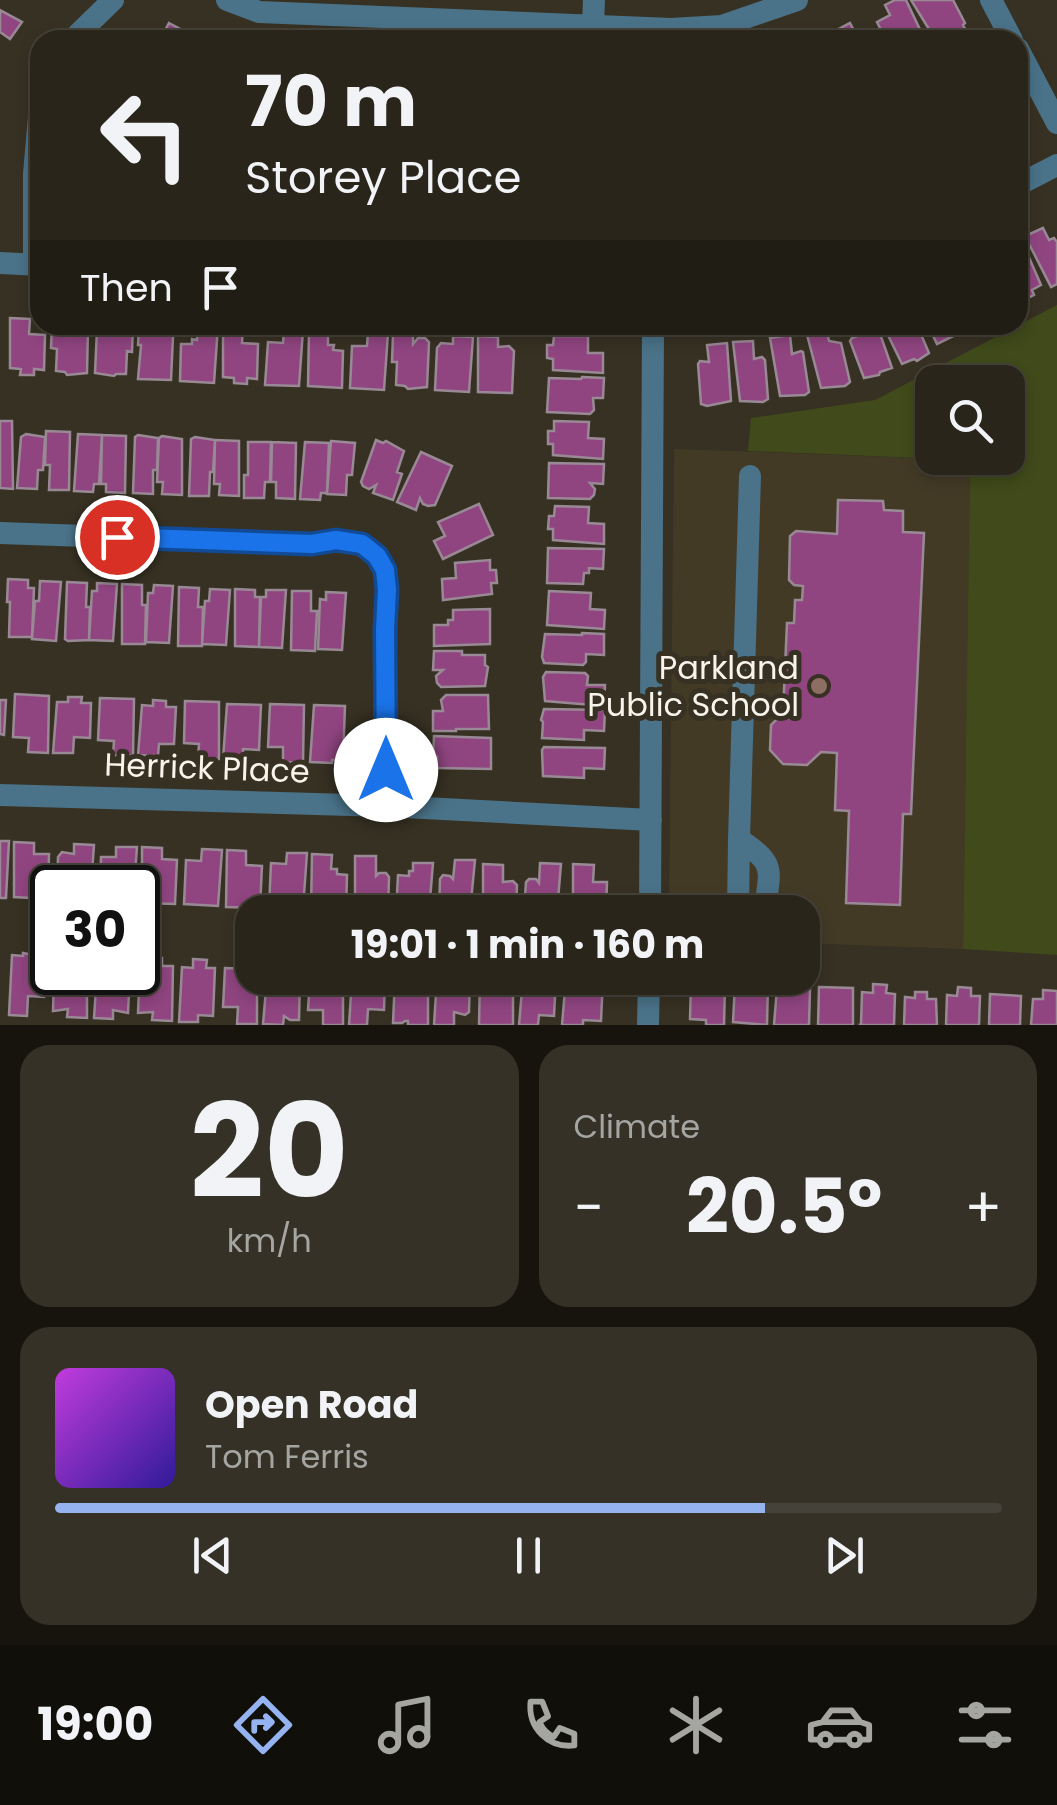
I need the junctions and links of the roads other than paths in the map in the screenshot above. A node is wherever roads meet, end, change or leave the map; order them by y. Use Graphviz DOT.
graph roads {
  1 [pos="113,0"];
  2 [pos="227,0"];
  3 [pos="594,0"];
  4 [pos="797,0"];
  5 [pos="991,0"];
  6 [pos="593,26"];
  7 [pos="82,30"];
  8 [pos="1007,30"];
  9 [pos="1028,69"];
  10 [pos="1057,123"];
  11 [pos="1057,164"];
  12 [pos="1028,180"];
  13 [pos="0,264"];
  14 [pos="30,265"];
  15 [pos="653,335"];
  16 [pos="750,476"];
  17 [pos="0,533"];
  18 [pos="0,795"];
  19 [pos="386,806"];
  20 [pos="651,820"];
  21 [pos="738,839"];
  22 [pos="650,895"];
  23 [pos="738,895"];
  24 [pos="767,895"];
  25 [pos="649,995"];
  26 [pos="648,1025"];
  1 -- 7 [label="street"];
  2 -- 6 [label="street"];
  3 -- 6 [label="street"];
  4 -- 6 [label="street"];
  5 -- 8 [label="street"];
  9 -- 10 [label="street"];
  11 -- 12 [label="street"];
  13 -- 14 [label="street"];
  15 -- 20 [label="street"];
  16 -- 21 [label="street"];
  17 -- 19 [label="street"];
  18 -- 19 [label="street, Herrick Place"];
  19 -- 20 [label="street, Herrick Place"];
  20 -- 22 [label="street"];
  21 -- 23 [label="street"];
  21 -- 24 [label="street"];
  25 -- 26 [label="street"];
}
